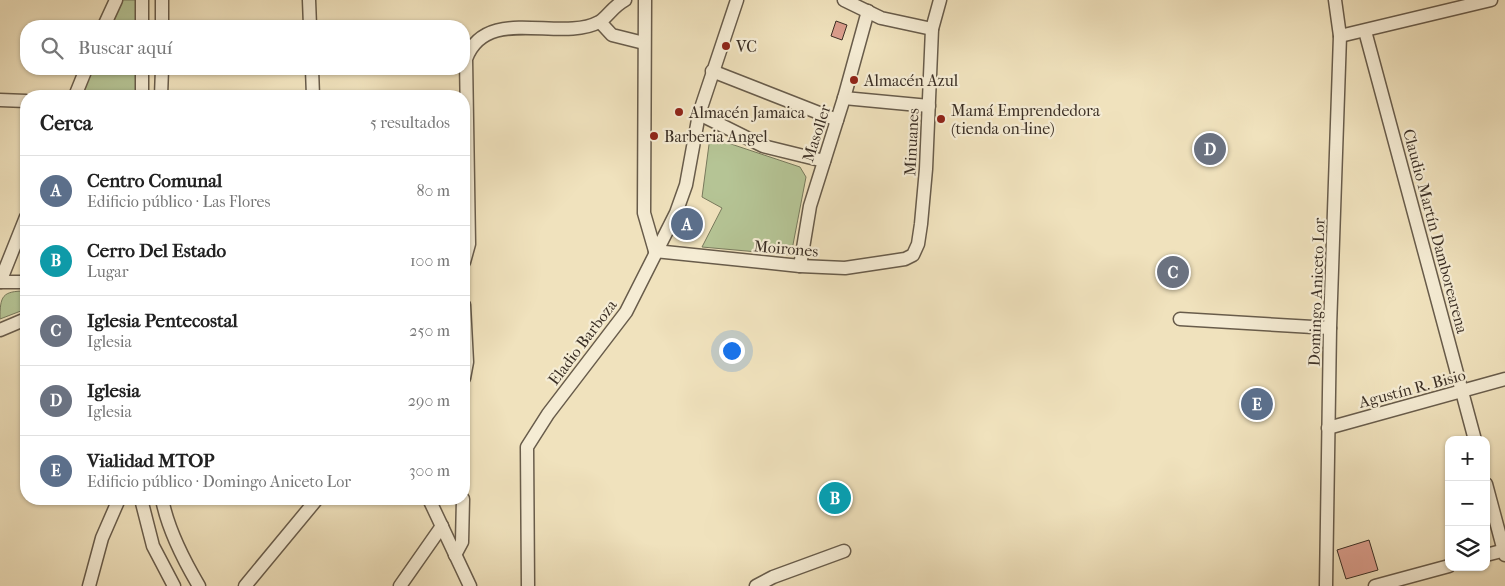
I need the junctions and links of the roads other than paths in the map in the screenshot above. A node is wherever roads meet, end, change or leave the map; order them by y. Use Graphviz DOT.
graph roads {
  1 [pos="116,0"];
  2 [pos="142,0"];
  3 [pos="162,0"];
  4 [pos="309,0"];
  5 [pos="625,0"];
  6 [pos="645,0"];
  7 [pos="737,0"];
  8 [pos="844,0"];
  9 [pos="940,0"];
  10 [pos="1335,0"];
  11 [pos="1491,0"];
  12 [pos="868,12"];
  13 [pos="107,20"];
  14 [pos="142,20"];
  15 [pos="162,20"];
  16 [pos="310,20"];
  17 [pos="600,22"];
  18 [pos="932,29"];
  19 [pos="1365,31"];
  20 [pos="1340,36"];
  21 [pos="644,43"];
  22 [pos="470,49"];
  23 [pos="712,70"];
  24 [pos="84,75"];
  25 [pos="142,75"];
  26 [pos="162,75"];
  27 [pos="312,75"];
  28 [pos="466,75"];
  29 [pos="77,90"];
  30 [pos="142,90"];
  31 [pos="161,90"];
  32 [pos="313,90"];
  33 [pos="467,90"];
  34 [pos="844,98"];
  35 [pos="0,100"];
  36 [pos="20,101"];
  37 [pos="929,106"];
  38 [pos="699,114"];
  39 [pos="837,120"];
  40 [pos="824,161"];
  41 [pos="20,232"];
  42 [pos="655,251"];
  43 [pos="912,255"];
  44 [pos="800,266"];
  45 [pos="0,282"];
  46 [pos="20,282"];
  47 [pos="1180,318"];
  48 [pos="20,322"];
  49 [pos="1330,328"];
  50 [pos="0,330"];
  51 [pos="1505,379"];
  52 [pos="1462,391"];
  53 [pos="1328,428"];
  54 [pos="1474,436"];
  55 [pos="1490,498"];
  56 [pos="116,505"];
  57 [pos="143,505"];
  58 [pos="164,505"];
  59 [pos="312,505"];
  60 [pos="432,505"];
  61 [pos="463,505"];
  62 [pos="442,526"];
  63 [pos="844,551"];
  64 [pos="1505,552"];
  65 [pos="1490,554"];
  66 [pos="455,555"];
  67 [pos="1445,567"];
  68 [pos="89,586"];
  69 [pos="174,586"];
  70 [pos="199,586"];
  71 [pos="244,586"];
  72 [pos="400,586"];
  73 [pos="470,586"];
  74 [pos="528,586"];
  75 [pos="756,586"];
  76 [pos="1326,586"];
  77 [pos="1375,586"];
  1 -- 13 [label="street"];
  2 -- 14 [label="street"];
  3 -- 15 [label="street"];
  4 -- 16 [label="street"];
  5 -- 17 [label="street"];
  6 -- 21 [label="street"];
  7 -- 23 [label="street, Eladio Barboza"];
  8 -- 12 [label="street"];
  9 -- 18 [label="street, Minuanes"];
  10 -- 20 [label="street, Domingo Aniceto Lor"];
  11 -- 19 [label="street"];
  12 -- 18 [label="street"];
  12 -- 34 [label="street, Masoller"];
  17 -- 21 [label="street"];
  17 -- 22 [label="street"];
  18 -- 37 [label="street, Minuanes"];
  19 -- 20 [label="street"];
  19 -- 52 [label="street, Claudio Martín Damborearena"];
  20 -- 49 [label="street, Domingo Aniceto Lor"];
  21 -- 42 [label="street"];
  23 -- 38 [label="street, Eladio Barboza"];
  23 -- 39 [label="street"];
  24 -- 29 [label="street"];
  25 -- 30 [label="street"];
  26 -- 31 [label="street"];
  27 -- 32 [label="street"];
  28 -- 33 [label="street"];
  34 -- 37 [label="street"];
  34 -- 39 [label="street, Masoller"];
  35 -- 36 [label="street"];
  37 -- 43 [label="street, Minuanes"];
  38 -- 40 [label="street"];
  38 -- 42 [label="street, Eladio Barboza"];
  39 -- 40 [label="street, Masoller"];
  40 -- 44 [label="street, Masoller"];
  41 -- 45 [label="street"];
  42 -- 44 [label="street, Moirones"];
  42 -- 74 [label="street, Eladio Barboza"];
  43 -- 44 [label="street, Moirones"];
  45 -- 46 [label="street"];
  47 -- 49 [label="street"];
  48 -- 50 [label="street"];
  49 -- 53 [label="street, Domingo Aniceto Lor"];
  51 -- 52 [label="street, Agustín R. Bisio"];
  52 -- 53 [label="street, Agustín R. Bisio"];
  52 -- 54 [label="street, Claudio Martín Damborearena"];
  53 -- 76 [label="street, Domingo Aniceto Lor"];
  55 -- 64 [label="street"];
  56 -- 68 [label="street"];
  57 -- 69 [label="street"];
  58 -- 70 [label="street"];
  59 -- 71 [label="street"];
  60 -- 62 [label="street"];
  61 -- 66 [label="street"];
  62 -- 66 [label="street"];
  62 -- 72 [label="street"];
  63 -- 75 [label="street"];
  64 -- 65 [label="street"];
  66 -- 73 [label="street"];
  67 -- 77 [label="street"];
}
